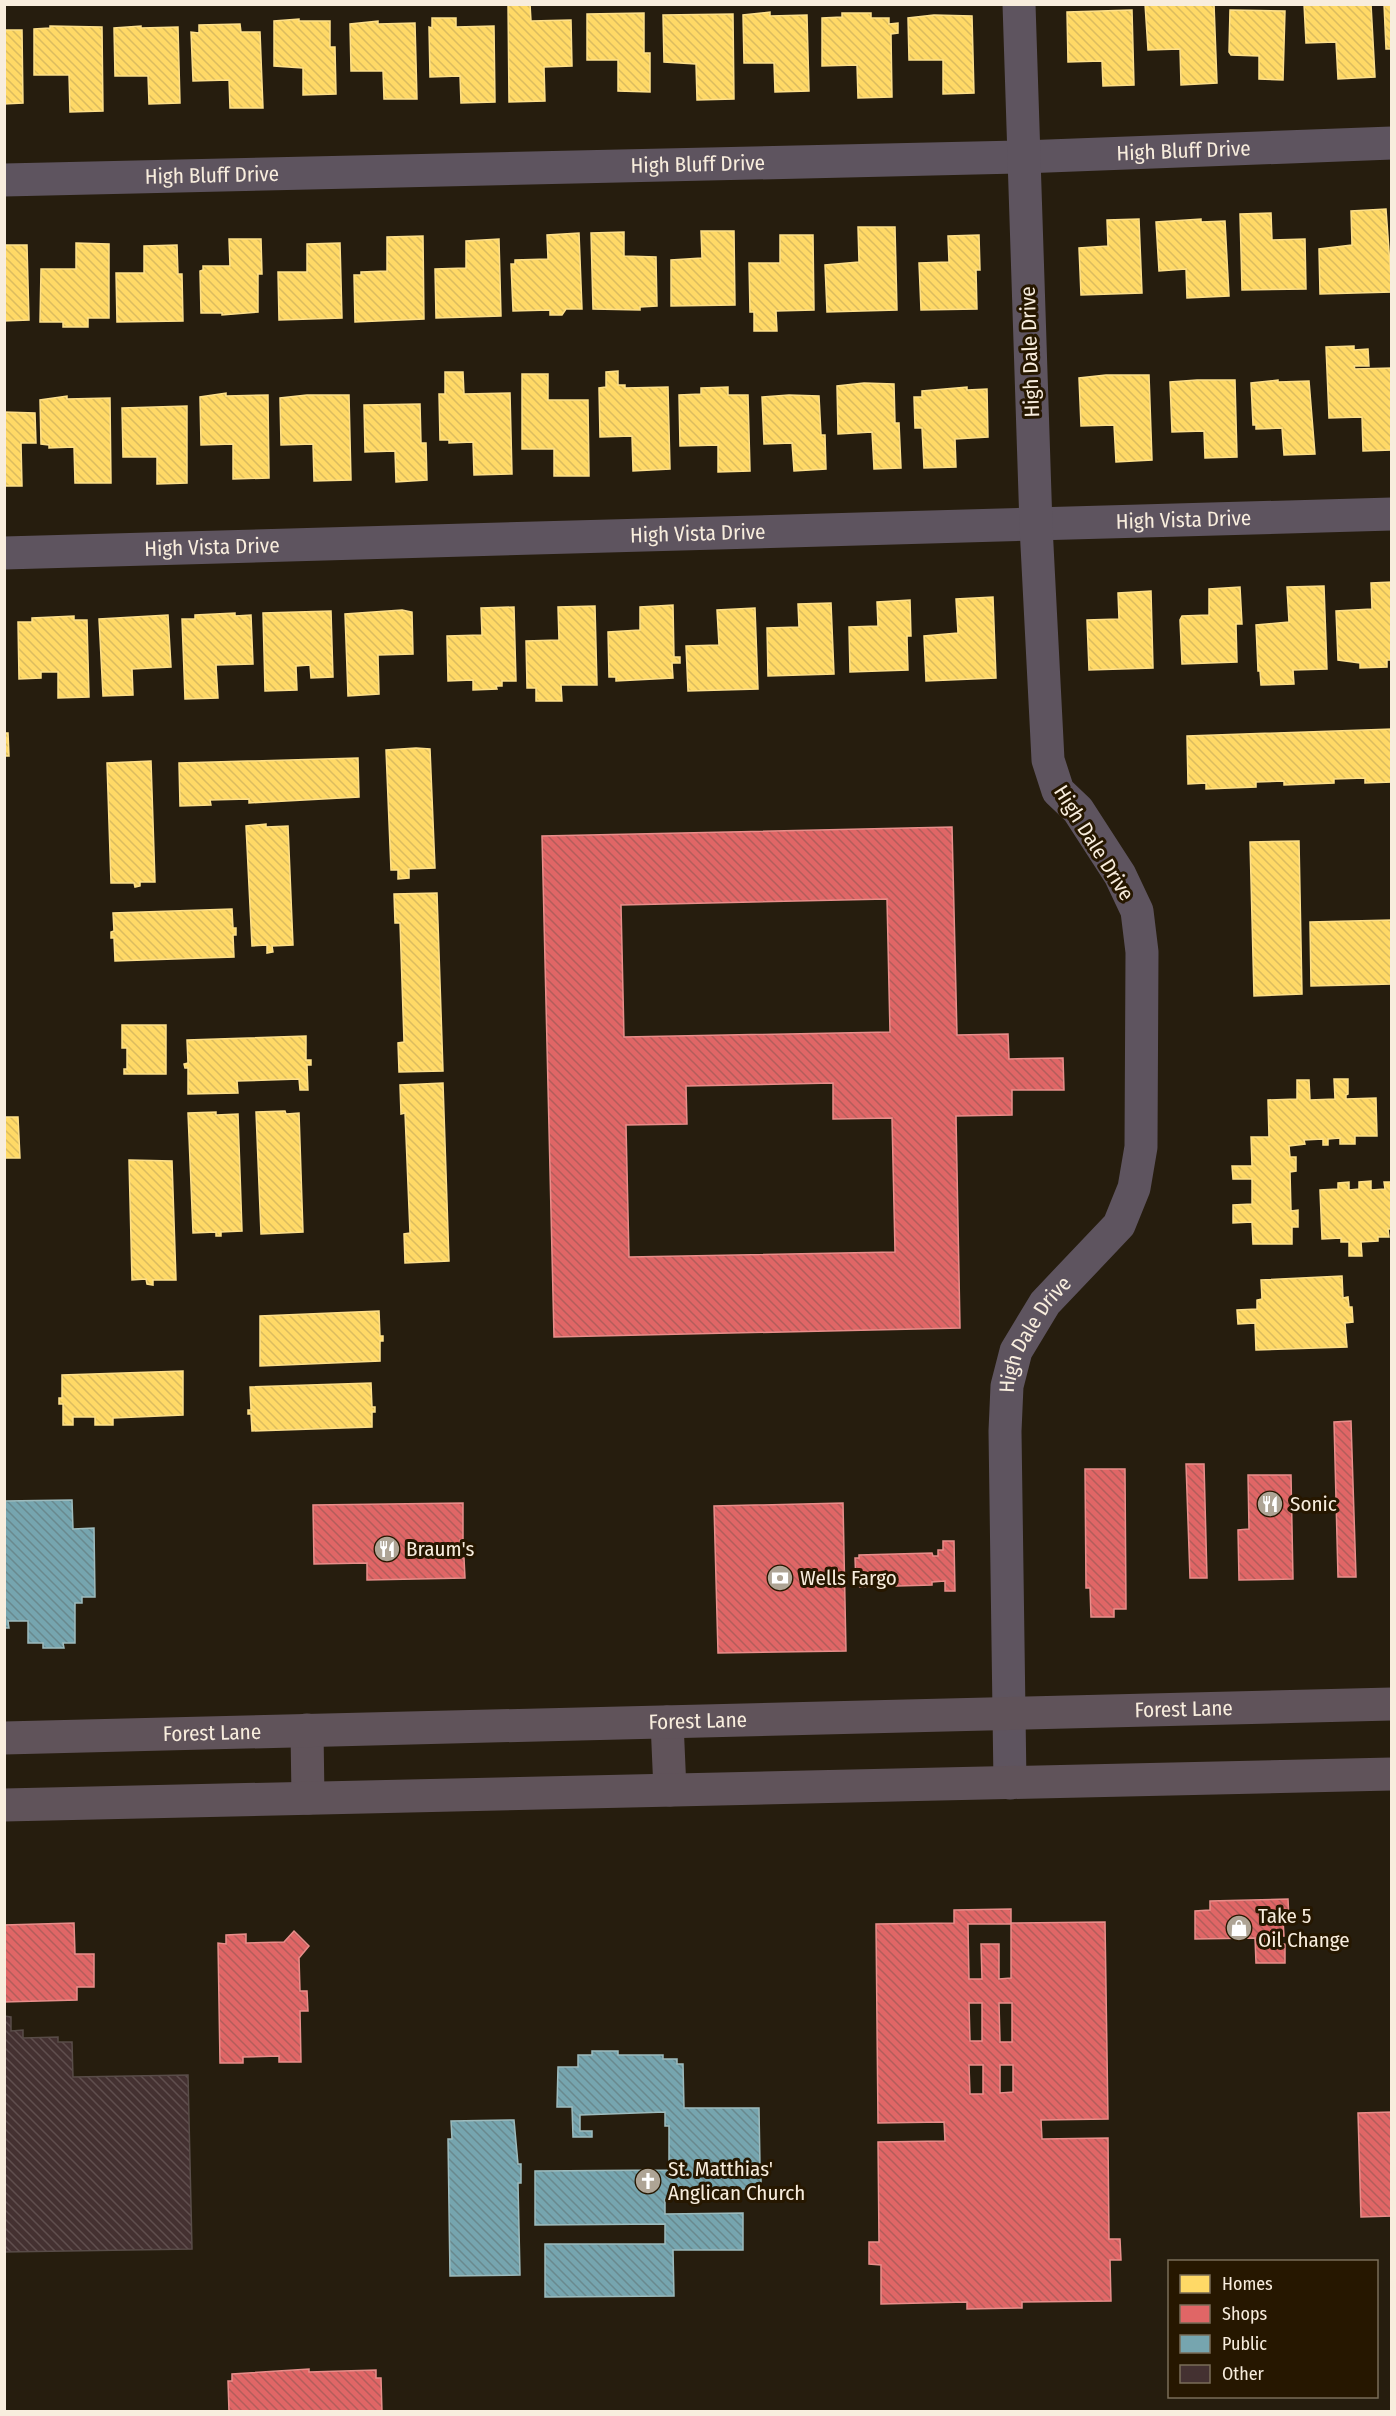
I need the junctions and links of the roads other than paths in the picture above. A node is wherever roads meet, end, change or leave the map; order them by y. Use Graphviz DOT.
graph roads {
  1 [pos="1018,4"];
  2 [pos="1392,144"];
  3 [pos="1022,157"];
  4 [pos="4,180"];
  5 [pos="1392,514"];
  6 [pos="1036,526"];
  7 [pos="4,553"];
  8 [pos="1392,1704"];
  9 [pos="1008,1713"];
  10 [pos="667,1722"];
  11 [pos="308,1730"];
  12 [pos="4,1738"];
  13 [pos="1392,1774"];
  14 [pos="1010,1783"];
  15 [pos="670,1790"];
  16 [pos="308,1798"];
  17 [pos="4,1805"];
  1 -- 3 [label="street, High Dale Drive"];
  2 -- 3 [label="street, High Bluff Drive"];
  3 -- 4 [label="street, High Bluff Drive"];
  3 -- 6 [label="street, High Dale Drive"];
  5 -- 6 [label="street, High Vista Drive"];
  6 -- 7 [label="street, High Vista Drive"];
  6 -- 9 [label="street, High Dale Drive"];
  8 -- 9 [label="main road, Forest Lane"];
  9 -- 10 [label="main road, Forest Lane"];
  9 -- 14 [label="street, High Dale Drive"];
  10 -- 11 [label="main road, Forest Lane"];
  10 -- 15 [label="main road"];
  11 -- 12 [label="main road, Forest Lane"];
  11 -- 16 [label="main road"];
  13 -- 14 [label="main road"];
  14 -- 15 [label="main road"];
  15 -- 16 [label="main road"];
  16 -- 17 [label="main road"];
}
